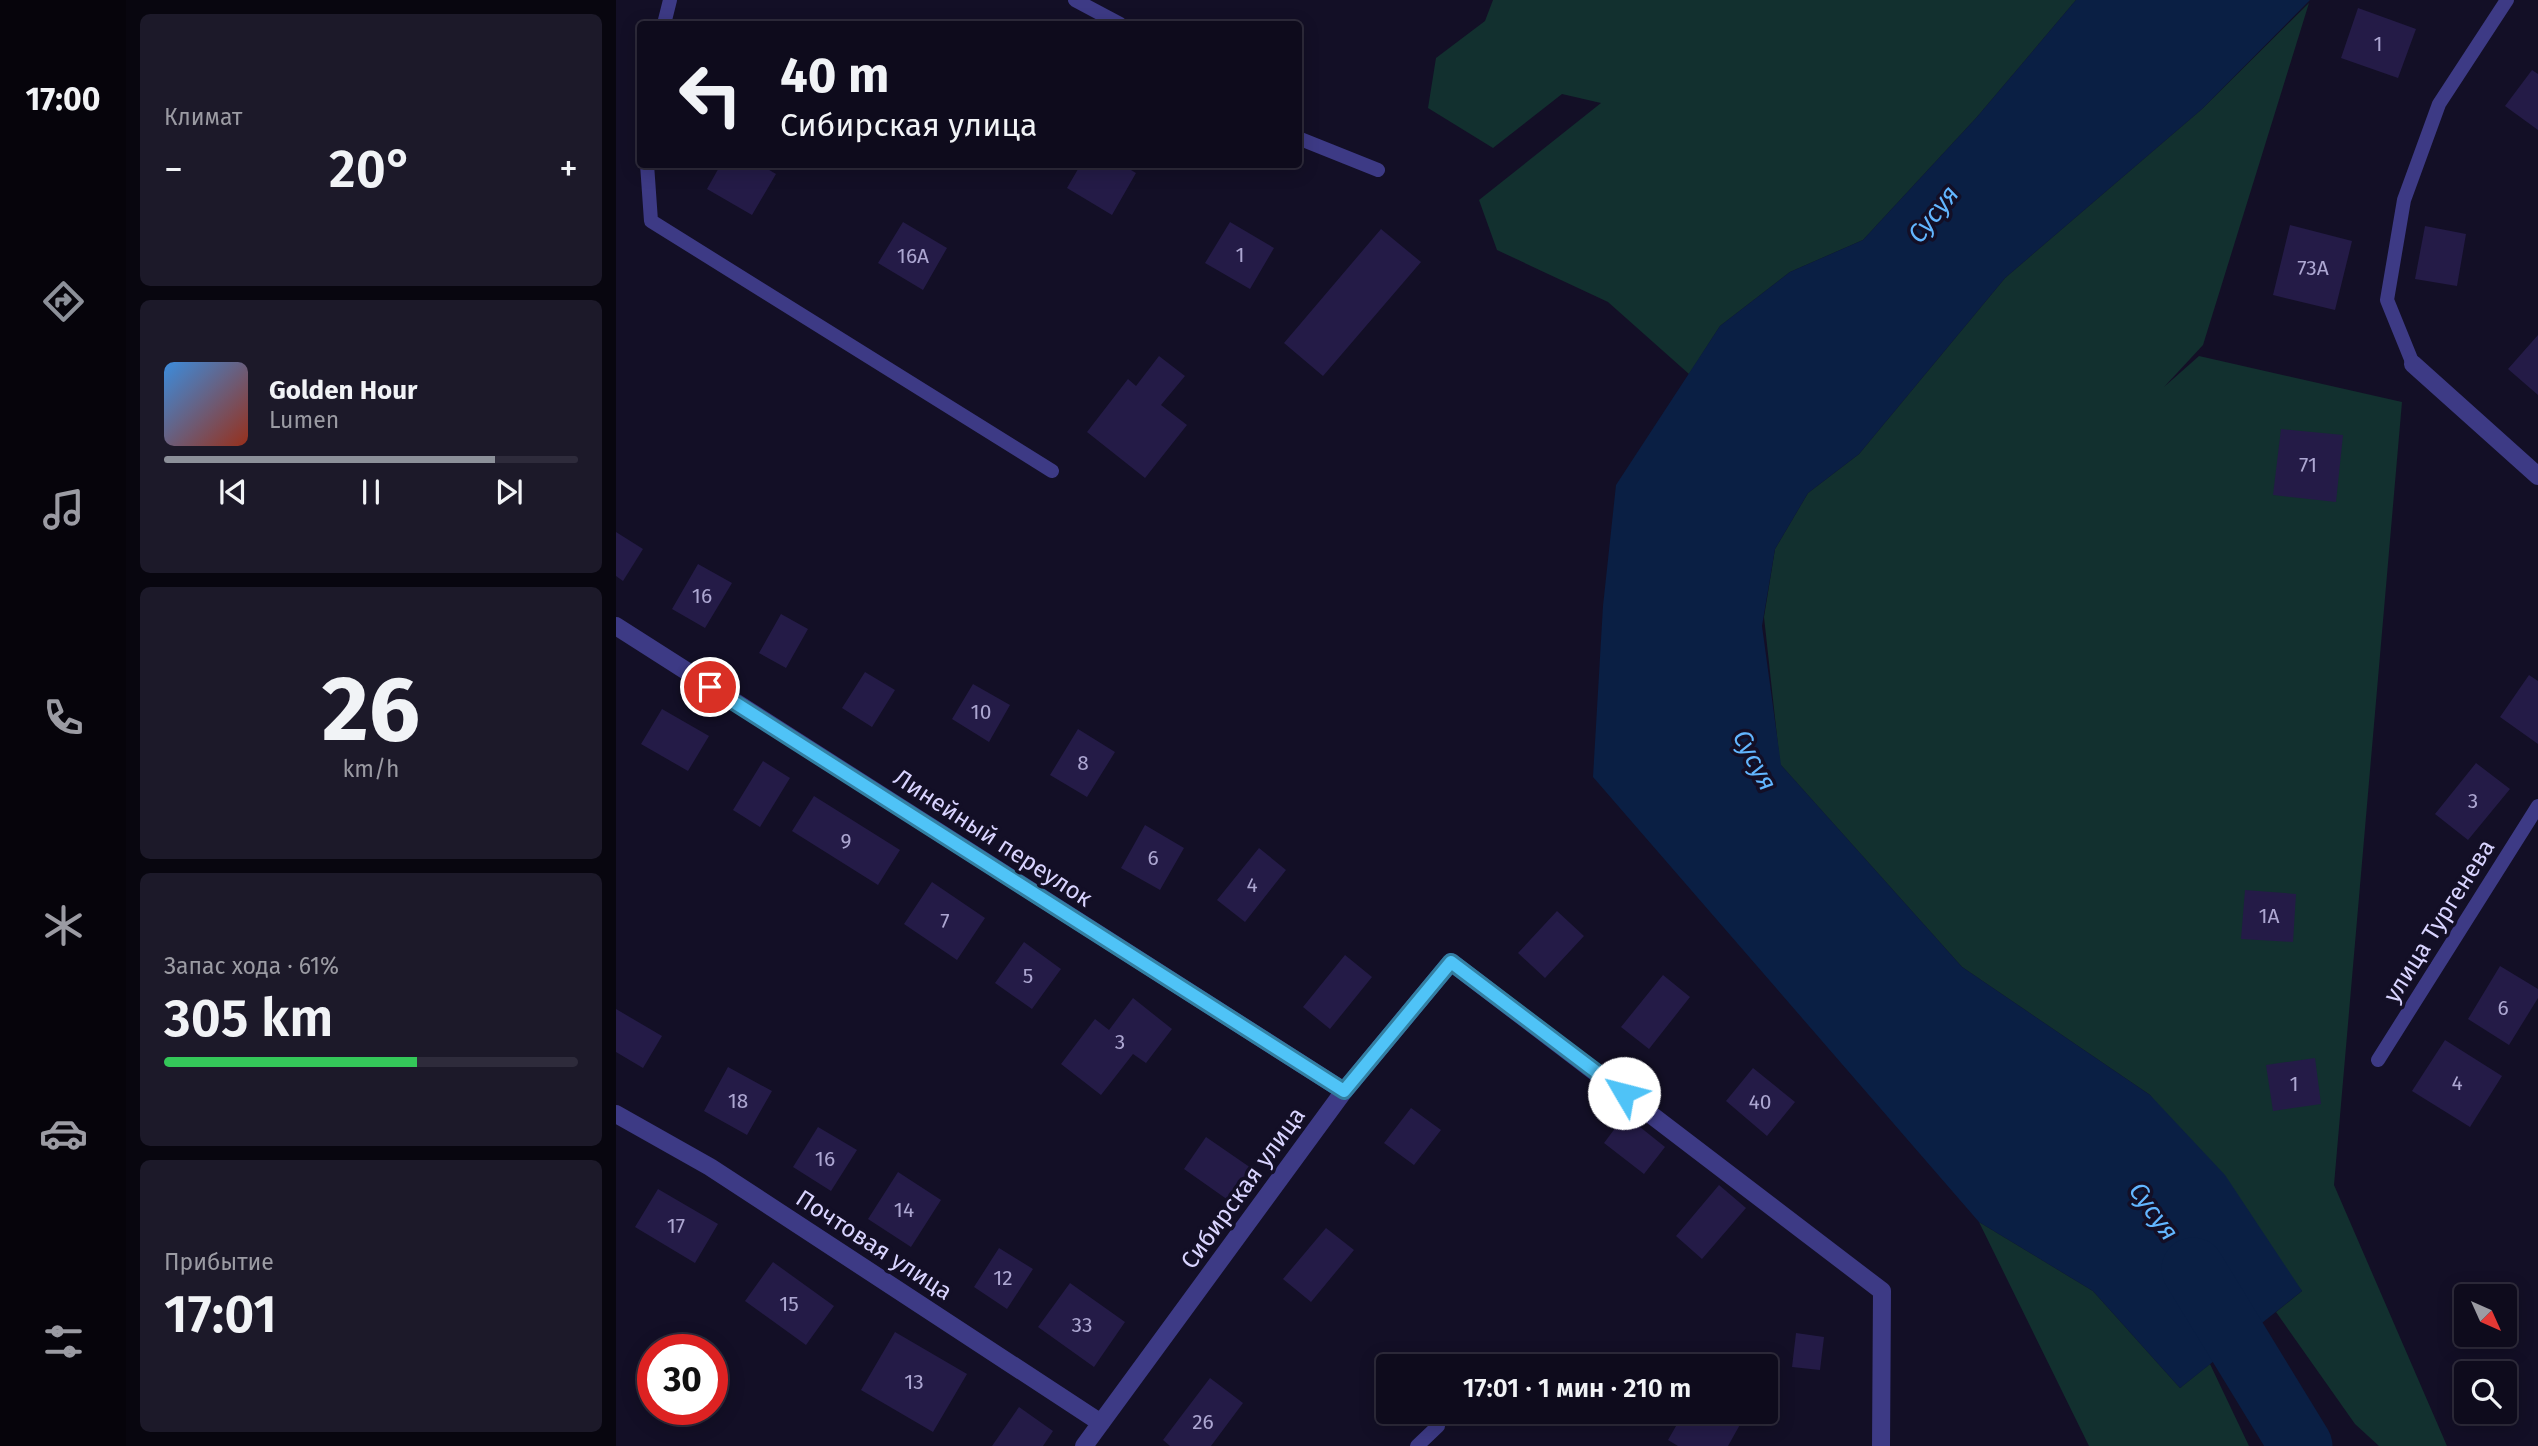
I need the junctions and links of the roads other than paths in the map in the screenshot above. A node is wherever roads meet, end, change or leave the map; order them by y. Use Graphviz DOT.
graph roads {
  1 [pos="670,0"];
  2 [pos="1075,0"];
  3 [pos="2507,0"];
  4 [pos="665,21"];
  5 [pos="1114,21"];
  6 [pos="1302,140"];
  7 [pos="647,168"];
  8 [pos="1378,170"];
  9 [pos="2413,364"];
  10 [pos="1052,471"];
  11 [pos="2538,476"];
  12 [pos="616,626"];
  13 [pos="2538,806"];
  14 [pos="2378,1060"];
  15 [pos="1344,1091"];
  16 [pos="616,1114"];
  17 [pos="1101,1423"];
  18 [pos="1438,1426"];
  19 [pos="1084,1446"];
  20 [pos="1417,1446"];
  21 [pos="1881,1446"];
  1 -- 4 [label="lane"];
  2 -- 5 [label="lane"];
  3 -- 9 [label="lane"];
  6 -- 8 [label="lane"];
  7 -- 10 [label="lane"];
  9 -- 11 [label="street"];
  12 -- 15 [label="street, Линейный переулок"];
  13 -- 14 [label="lane, улица Тургенева"];
  15 -- 17 [label="street, Сибирская улица"];
  15 -- 21 [label="street, Сибирская улица"];
  16 -- 17 [label="street, Почтовая улица"];
  17 -- 19 [label="street, Сибирская улица"];
  18 -- 20 [label="lane"];
}
